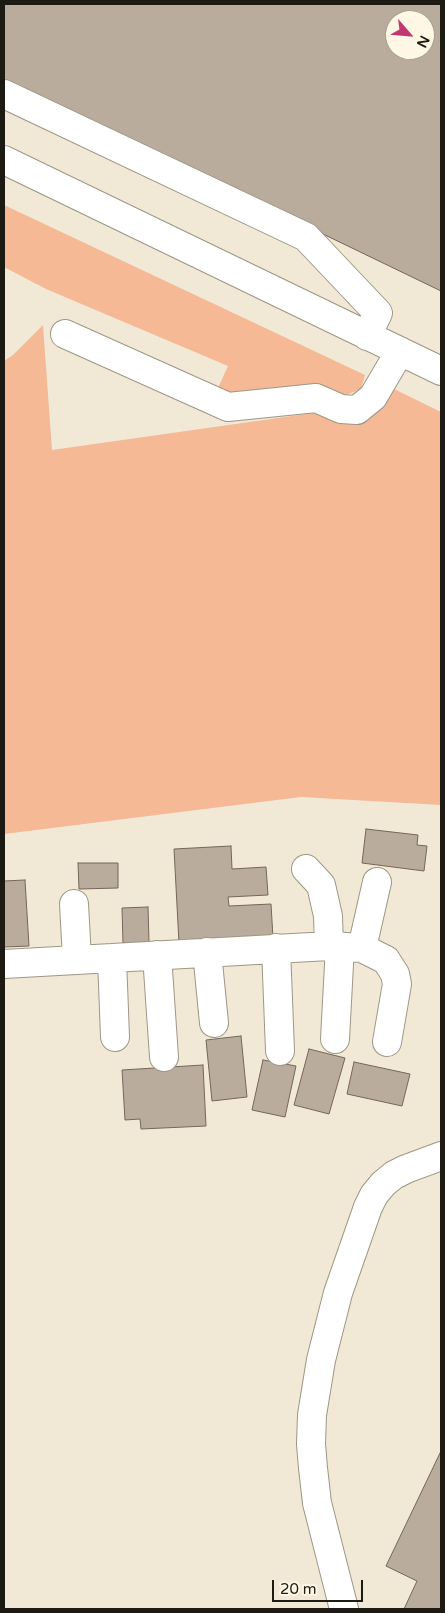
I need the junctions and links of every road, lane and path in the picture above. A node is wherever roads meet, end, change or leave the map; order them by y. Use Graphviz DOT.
graph roads {
  1 [pos="4,94"];
  2 [pos="4,160"];
  3 [pos="65,334"];
  4 [pos="367,336"];
  5 [pos="400,352"];
  6 [pos="441,371"];
  7 [pos="306,869"];
  8 [pos="376,882"];
  9 [pos="74,904"];
  10 [pos="344,947"];
  11 [pos="276,948"];
  12 [pos="207,952"];
  13 [pos="157,955"];
  14 [pos="112,958"];
  15 [pos="77,959"];
  16 [pos="4,964"];
  17 [pos="214,1022"];
  18 [pos="115,1037"];
  19 [pos="334,1039"];
  20 [pos="387,1042"];
  21 [pos="280,1051"];
  22 [pos="164,1057"];
  23 [pos="441,1156"];
  24 [pos="344,1609"];
  1 -- 4 [label="lane"];
  2 -- 4 [label="lane"];
  3 -- 5 [label="lane"];
  4 -- 5 [label="lane"];
  5 -- 6 [label="lane"];
  7 -- 10 [label="lane"];
  8 -- 10 [label="lane"];
  9 -- 15 [label="lane"];
  10 -- 11 [label="lane"];
  10 -- 19 [label="lane"];
  10 -- 20 [label="lane"];
  11 -- 12 [label="lane"];
  11 -- 21 [label="lane"];
  12 -- 13 [label="lane"];
  12 -- 17 [label="lane"];
  13 -- 14 [label="lane"];
  13 -- 22 [label="lane"];
  14 -- 15 [label="lane"];
  14 -- 18 [label="lane"];
  15 -- 16 [label="lane"];
  23 -- 24 [label="lane"];
}
